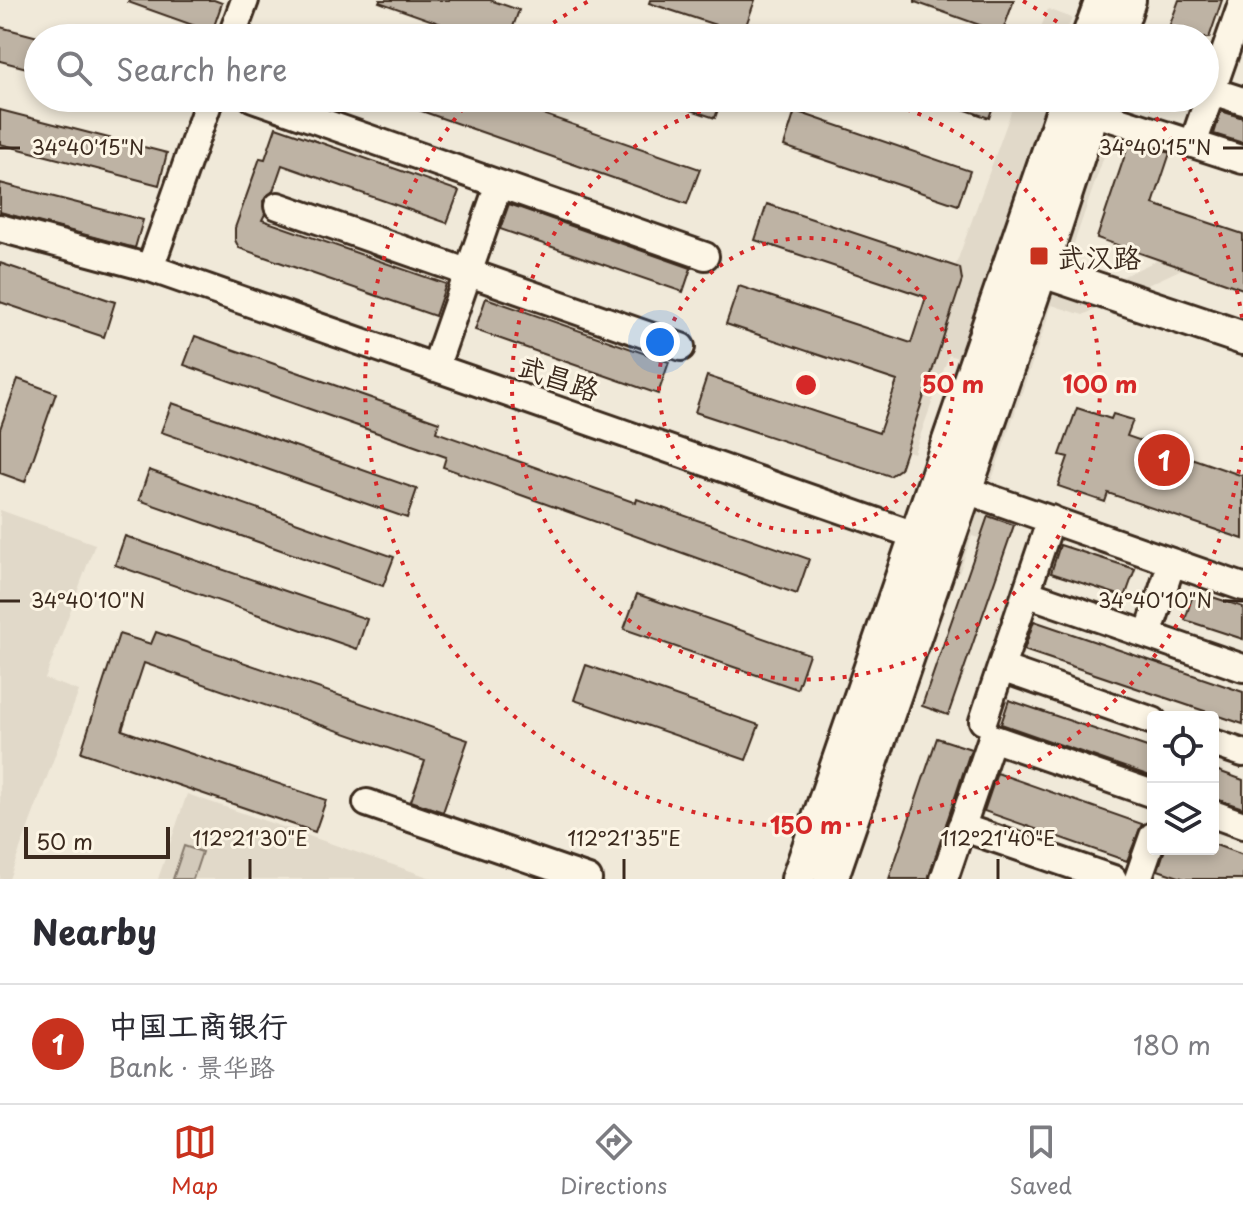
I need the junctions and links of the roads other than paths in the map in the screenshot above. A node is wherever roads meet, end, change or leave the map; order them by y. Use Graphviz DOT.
graph roads {
  1 [pos="245,0"];
  2 [pos="1102,0"];
  3 [pos="1129,0"];
  4 [pos="1243,1"];
  5 [pos="236,24"];
  6 [pos="1093,24"];
  7 [pos="1121,24"];
  8 [pos="1219,71"];
  9 [pos="1219,93"];
  10 [pos="1243,101"];
  11 [pos="205,112"];
  12 [pos="293,112"];
  13 [pos="1083,112"];
  14 [pos="1109,112"];
  15 [pos="1204,112"];
  16 [pos="1193,144"];
  17 [pos="1243,160"];
  18 [pos="499,184"];
  19 [pos="278,206"];
  20 [pos="0,228"];
  21 [pos="1029,255"];
  22 [pos="705,256"];
  23 [pos="150,268"];
  24 [pos="468,272"];
  25 [pos="1243,318"];
  26 [pos="1243,338"];
  27 [pos="681,347"];
  28 [pos="435,368"];
  29 [pos="966,490"];
  30 [pos="1051,519"];
  31 [pos="932,541"];
  32 [pos="1172,562"];
  33 [pos="1243,587"];
  34 [pos="1026,593"];
  35 [pos="1148,635"];
  36 [pos="1001,668"];
  37 [pos="1243,668"];
  38 [pos="1147,719"];
  39 [pos="983,721"];
  40 [pos="1219,745"];
  41 [pos="1243,753"];
  42 [pos="1147,792"];
  43 [pos="367,803"];
  44 [pos="1219,816"];
  45 [pos="1243,825"];
  46 [pos="961,827"];
  47 [pos="1147,853"];
  48 [pos="588,879"];
  49 [pos="798,879"];
  50 [pos="831,879"];
  51 [pos="944,879"];
  52 [pos="1113,879"];
  53 [pos="1138,879"];
  1 -- 5 [label="street"];
  2 -- 6 [label="main road"];
  3 -- 7 [label="main road"];
  4 -- 8 [label="street"];
  9 -- 10 [label="street"];
  11 -- 23 [label="street"];
  12 -- 18 [label="street"];
  13 -- 21 [label="main road"];
  14 -- 16 [label="street"];
  15 -- 16 [label="street"];
  16 -- 17 [label="street"];
  18 -- 22 [label="street"];
  18 -- 24 [label="street"];
  19 -- 24 [label="street"];
  20 -- 23 [label="street, 武昌路"];
  21 -- 25 [label="main road"];
  21 -- 26 [label="main road"];
  21 -- 29 [label="main road"];
  21 -- 31 [label="main road"];
  23 -- 28 [label="street, 武昌路"];
  24 -- 27 [label="street"];
  24 -- 28 [label="street"];
  28 -- 31 [label="street, 武昌路"];
  29 -- 30 [label="street"];
  29 -- 31 [label="main road"];
  30 -- 32 [label="street"];
  30 -- 34 [label="street"];
  31 -- 49 [label="main road"];
  31 -- 50 [label="main road"];
  32 -- 33 [label="street"];
  32 -- 35 [label="street"];
  34 -- 35 [label="street"];
  34 -- 36 [label="street"];
  35 -- 37 [label="street"];
  36 -- 38 [label="street"];
  36 -- 39 [label="street"];
  40 -- 41 [label="street"];
  42 -- 46 [label="street"];
  43 -- 48 [label="street"];
  44 -- 45 [label="street"];
  46 -- 51 [label="street"];
  46 -- 52 [label="street"];
  47 -- 53 [label="street"];
}
